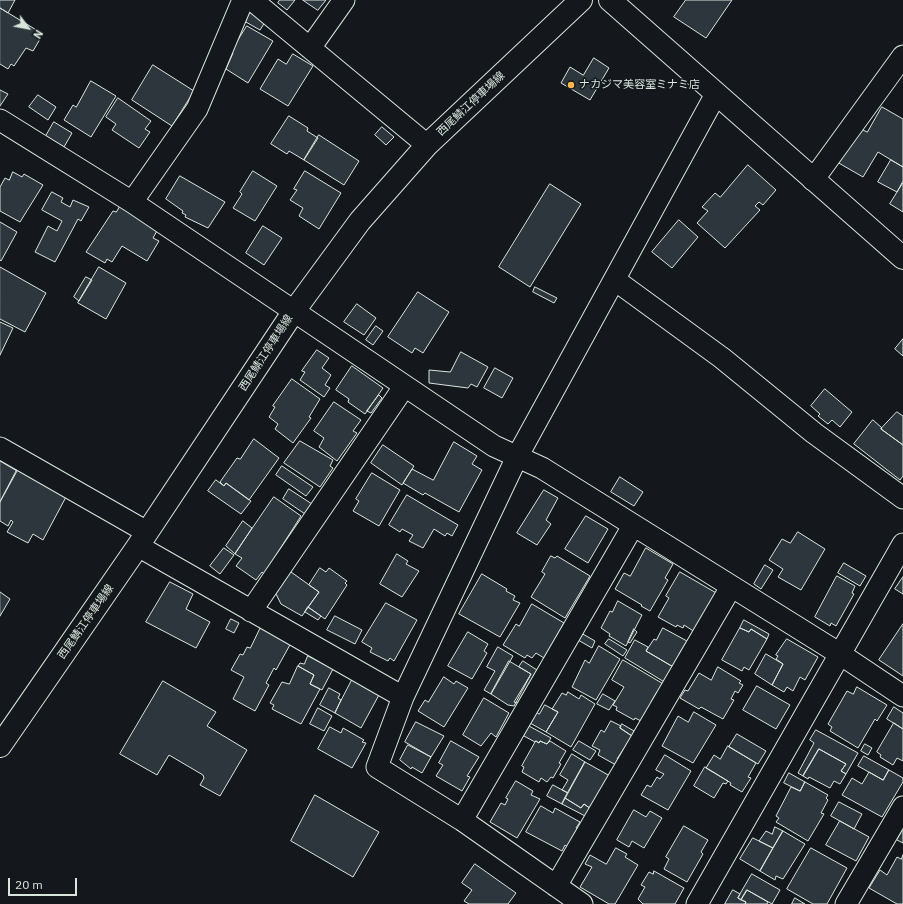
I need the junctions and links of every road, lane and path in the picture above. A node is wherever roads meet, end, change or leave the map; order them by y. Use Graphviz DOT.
graph roads {
  1 [pos="243,0"];
  2 [pos="252,0"];
  3 [pos="344,0"];
  4 [pos="581,0"];
  5 [pos="610,0"];
  6 [pos="310,48"];
  7 [pos="903,56"];
  8 [pos="716,94"];
  9 [pos="2,126"];
  10 [pos="427,145"];
  11 [pos="813,180"];
  12 [pos="132,202"];
  13 [pos="903,258"];
  14 [pos="616,280"];
  15 [pos="294,311"];
  16 [pos="404,387"];
  17 [pos="0,448"];
  18 [pos="517,457"];
  19 [pos="903,498"];
  20 [pos="633,526"];
  21 [pos="143,539"];
  22 [pos="903,544"];
  23 [pos="731,587"];
  24 [pos="251,611"];
  25 [pos="840,654"];
  26 [pos="903,696"];
  27 [pos="403,697"];
  28 [pos="1,744"];
  29 [pos="903,807"];
  30 [pos="462,820"];
  31 [pos="556,886"];
  32 [pos="582,904"];
  33 [pos="697,904"];
  34 [pos="846,904"];
  1 -- 12 [label="street"];
  2 -- 6 [label="street"];
  3 -- 6 [label="street"];
  4 -- 10 [label="main road, 西尾鯖江停車場線"];
  5 -- 8 [label="main road"];
  6 -- 10 [label="street"];
  7 -- 11 [label="street"];
  8 -- 11 [label="main road"];
  8 -- 14 [label="street"];
  9 -- 12 [label="street"];
  10 -- 15 [label="main road, 西尾鯖江停車場線"];
  11 -- 13 [label="main road"];
  12 -- 15 [label="street"];
  14 -- 18 [label="street"];
  14 -- 19 [label="street"];
  15 -- 16 [label="street"];
  15 -- 21 [label="main road, 西尾鯖江停車場線"];
  16 -- 18 [label="street"];
  16 -- 24 [label="street"];
  17 -- 21 [label="street"];
  18 -- 20 [label="street"];
  18 -- 27 [label="street"];
  20 -- 23 [label="street"];
  20 -- 30 [label="street"];
  21 -- 24 [label="street"];
  21 -- 28 [label="main road, 西尾鯖江停車場線"];
  22 -- 25 [label="street"];
  23 -- 25 [label="street"];
  23 -- 31 [label="street"];
  24 -- 27 [label="street"];
  25 -- 26 [label="street"];
  25 -- 33 [label="street"];
  27 -- 30 [label="street"];
  29 -- 34 [label="street"];
  30 -- 31 [label="street"];
  31 -- 32 [label="street"];
}
